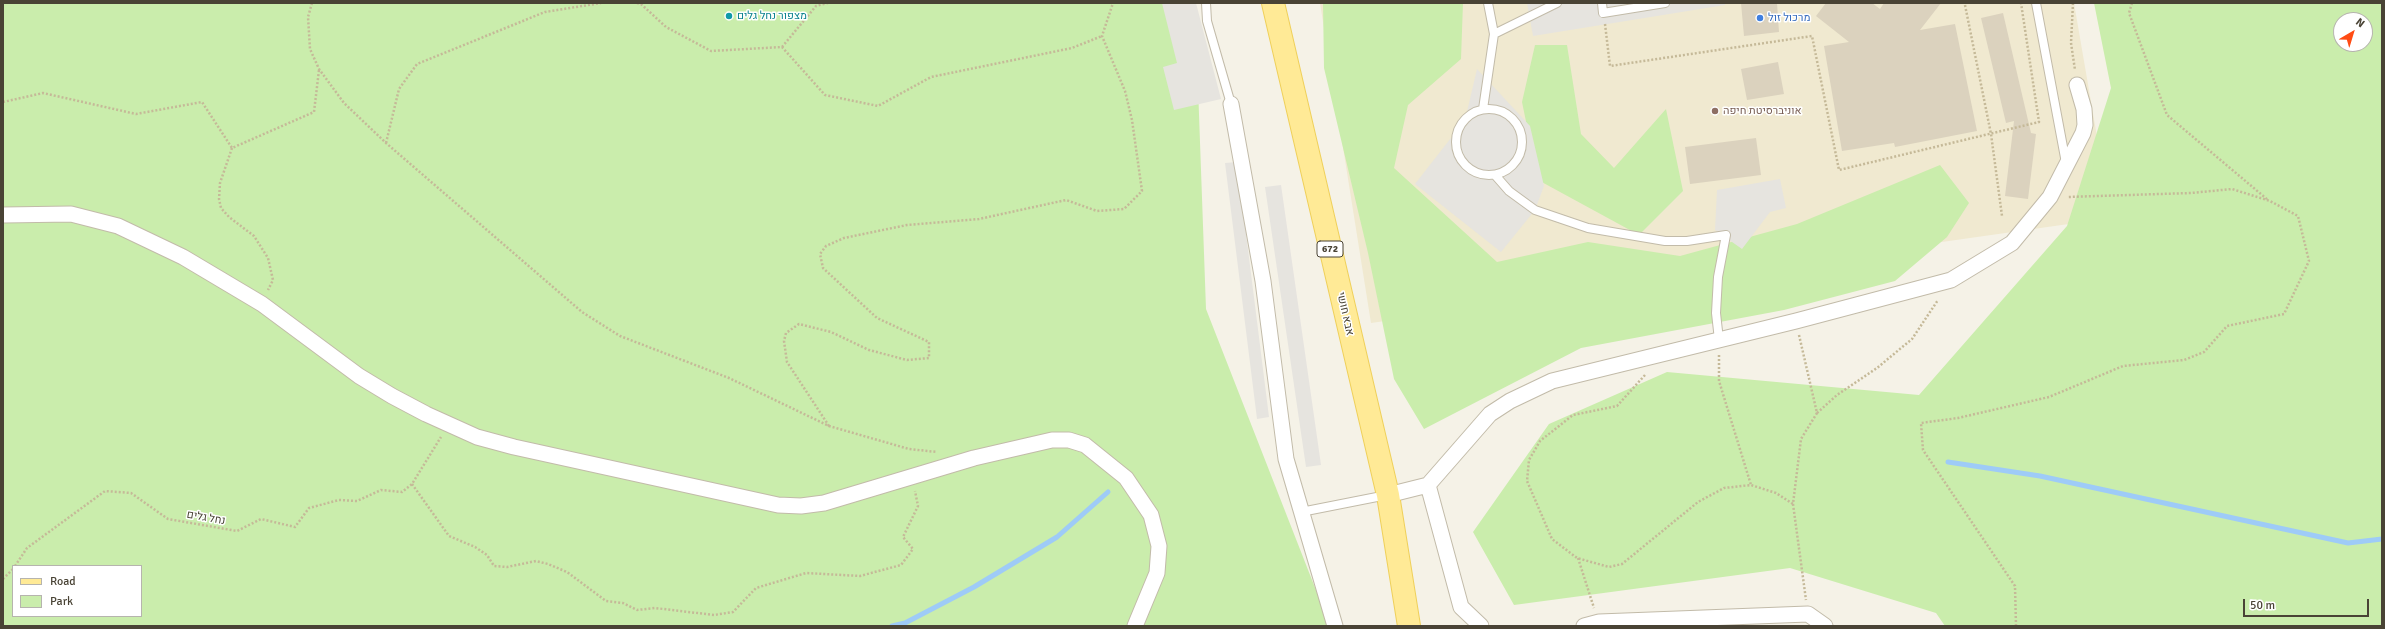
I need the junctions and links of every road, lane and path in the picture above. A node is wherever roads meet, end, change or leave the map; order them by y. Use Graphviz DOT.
graph roads {
  1 [pos="312,3"];
  2 [pos="601,3"];
  3 [pos="637,3"];
  4 [pos="828,3"];
  5 [pos="1113,3"];
  6 [pos="1206,3"];
  7 [pos="1273,3"];
  8 [pos="1488,3"];
  9 [pos="1602,3"];
  10 [pos="1665,3"];
  11 [pos="2021,3"];
  12 [pos="2036,3"];
  13 [pos="2073,3"];
  14 [pos="2132,3"];
  15 [pos="1555,4"];
  16 [pos="1655,4"];
  17 [pos="1965,5"];
  18 [pos="1603,13"];
  19 [pos="1494,34"];
  20 [pos="1102,36"];
  21 [pos="782,47"];
  22 [pos="319,69"];
  23 [pos="2077,85"];
  24 [pos="3,102"];
  25 [pos="1231,104"];
  26 [pos="1483,109"];
  27 [pos="1991,134"];
  28 [pos="386,143"];
  29 [pos="232,148"];
  30 [pos="2066,164"];
  31 [pos="1495,175"];
  32 [pos="2050,197"];
  33 [pos="2270,201"];
  34 [pos="3,215"];
  35 [pos="2002,216"];
  36 [pos="1951,280"];
  37 [pos="262,304"];
  38 [pos="1796,321"];
  39 [pos="1719,340"];
  40 [pos="1648,358"];
  41 [pos="1817,413"];
  42 [pos="449,424"];
  43 [pos="829,426"];
  44 [pos="944,452"];
  45 [pos="912,477"];
  46 [pos="412,484"];
  47 [pos="1428,485"];
  48 [pos="1751,485"];
  49 [pos="1388,495"];
  50 [pos="1793,504"];
  51 [pos="1301,512"];
  52 [pos="1578,558"];
  53 [pos="16,565"];
  54 [pos="12,570"];
  55 [pos="3,579"];
  56 [pos="1808,614"];
  57 [pos="1599,622"];
  58 [pos="1135,626"];
  59 [pos="1335,626"];
  60 [pos="1409,626"];
  61 [pos="1481,626"];
  62 [pos="1584,626"];
  63 [pos="1825,626"];
  64 [pos="2016,626"];
  1 -- 22 [label="path"];
  2 -- 28 [label="path"];
  3 -- 21 [label="path"];
  4 -- 21 [label="path"];
  5 -- 20 [label="path"];
  6 -- 25 [label="lane"];
  7 -- 49 [label="main road, אבא חושי / 672"];
  8 -- 19 [label="lane"];
  9 -- 18 [label="lane"];
  10 -- 16 [label="lane"];
  11 -- 27 [label="path"];
  12 -- 30 [label="lane"];
  13 -- 23 [label="path"];
  14 -- 33 [label="path"];
  15 -- 19 [label="lane"];
  16 -- 18 [label="lane"];
  17 -- 27 [label="path"];
  18 -- 27 [label="path"];
  19 -- 26 [label="lane"];
  20 -- 21 [label="path"];
  20 -- 43 [label="path"];
  22 -- 28 [label="path"];
  22 -- 29 [label="path"];
  23 -- 30 [label="street"];
  24 -- 29 [label="path"];
  25 -- 51 [label="street"];
  26 -- 31 [label="lane"];
  26 -- 31 [label="lane"];
  27 -- 35 [label="path"];
  28 -- 43 [label="path"];
  29 -- 37 [label="path"];
  30 -- 32 [label="street"];
  31 -- 39 [label="lane"];
  32 -- 33 [label="path"];
  32 -- 36 [label="street"];
  33 -- 64 [label="path"];
  34 -- 37 [label="street"];
  36 -- 38 [label="street"];
  36 -- 41 [label="path"];
  37 -- 42 [label="street"];
  38 -- 39 [label="street"];
  38 -- 41 [label="path"];
  39 -- 40 [label="street"];
  39 -- 48 [label="path"];
  40 -- 47 [label="street"];
  40 -- 52 [label="path"];
  41 -- 50 [label="path"];
  42 -- 45 [label="street"];
  42 -- 46 [label="path"];
  43 -- 44 [label="path"];
  45 -- 46 [label="path"];
  45 -- 58 [label="street"];
  46 -- 53 [label="path, נחל גלים"];
  47 -- 49 [label="street"];
  47 -- 61 [label="street"];
  48 -- 50 [label="path"];
  48 -- 52 [label="path"];
  49 -- 51 [label="lane"];
  49 -- 60 [label="main road, אבא חושי / 672"];
  50 -- 56 [label="path"];
  51 -- 59 [label="street"];
  52 -- 57 [label="path"];
  54 -- 55 [label="path"];
  56 -- 57 [label="street"];
  56 -- 63 [label="street"];
  57 -- 62 [label="street"];
}
